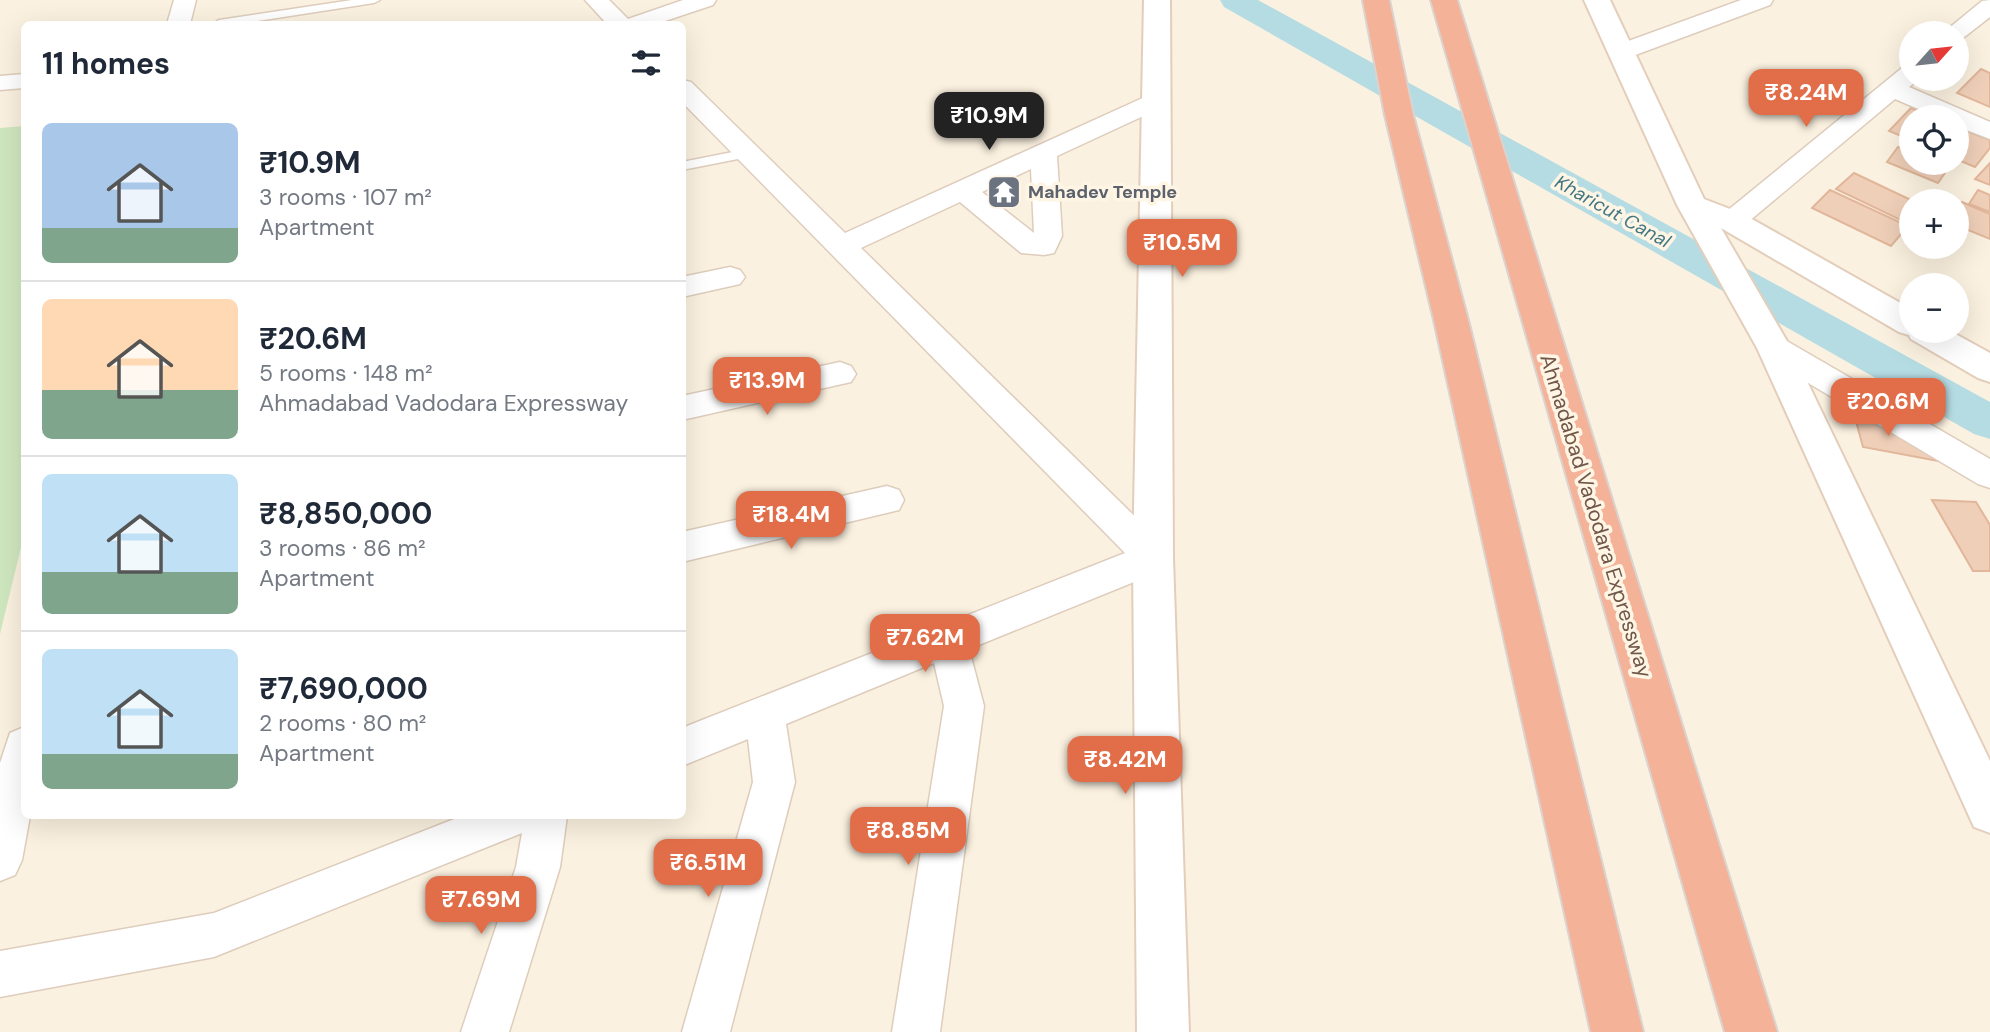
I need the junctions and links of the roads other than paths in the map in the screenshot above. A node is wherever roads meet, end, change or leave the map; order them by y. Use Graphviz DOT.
graph roads {
  1 [pos="185,0"];
  2 [pos="374,0"];
  3 [pos="596,0"];
  4 [pos="705,0"];
  5 [pos="1157,0"];
  6 [pos="1376,0"];
  7 [pos="1444,0"];
  8 [pos="1597,0"];
  9 [pos="1762,0"];
  10 [pos="1990,6"];
  11 [pos="180,21"];
  12 [pos="238,21"];
  13 [pos="617,21"];
  14 [pos="644,21"];
  15 [pos="1969,22"];
  16 [pos="1621,52"];
  17 [pos="21,81"];
  18 [pos="0,82"];
  19 [pos="1899,83"];
  20 [pos="686,91"];
  21 [pos="1920,91"];
  22 [pos="1156,101"];
  23 [pos="1990,131"];
  24 [pos="748,153"];
  25 [pos="1044,153"];
  26 [pos="686,165"];
  27 [pos="962,190"];
  28 [pos="1692,205"];
  29 [pos="1732,220"];
  30 [pos="841,246"];
  31 [pos="730,278"];
  32 [pos="686,286"];
  33 [pos="1899,317"];
  34 [pos="1944,343"];
  35 [pos="1774,348"];
  36 [pos="1990,369"];
  37 [pos="840,374"];
  38 [pos="686,407"];
  39 [pos="1990,475"];
  40 [pos="887,500"];
  41 [pos="686,546"];
  42 [pos="1153,558"];
  43 [pos="948,640"];
  44 [pos="765,714"];
  45 [pos="686,745"];
  46 [pos="21,760"];
  47 [pos="1990,811"];
  48 [pos="505,819"];
  49 [pos="546,819"];
  50 [pos="0,860"];
  51 [pos="0,974"];
  52 [pos="485,1032"];
  53 [pos="706,1032"];
  54 [pos="916,1032"];
  55 [pos="1163,1032"];
  56 [pos="1617,1032"];
  57 [pos="1751,1032"];
  1 -- 11 [label="street"];
  2 -- 12 [label="lane"];
  3 -- 13 [label="street"];
  4 -- 14 [label="street"];
  5 -- 22 [label="street"];
  6 -- 56 [label="highway"];
  7 -- 57 [label="highway, Ahmadabad Vadodara Expressway"];
  8 -- 16 [label="street"];
  9 -- 16 [label="street"];
  10 -- 15 [label="street"];
  16 -- 28 [label="street"];
  17 -- 18 [label="street"];
  19 -- 29 [label="street"];
  20 -- 24 [label="street"];
  21 -- 23 [label="street"];
  22 -- 25 [label="street"];
  22 -- 42 [label="street"];
  24 -- 26 [label="lane"];
  24 -- 30 [label="street"];
  25 -- 27 [label="street"];
  25 -- 27 [label="street"];
  27 -- 30 [label="street"];
  28 -- 29 [label="street"];
  28 -- 35 [label="street"];
  29 -- 33 [label="street"];
  30 -- 42 [label="street"];
  31 -- 32 [label="street"];
  34 -- 36 [label="street"];
  35 -- 39 [label="street"];
  35 -- 47 [label="street"];
  37 -- 38 [label="street"];
  40 -- 41 [label="street"];
  42 -- 43 [label="street"];
  42 -- 55 [label="street"];
  43 -- 44 [label="street"];
  43 -- 54 [label="street"];
  44 -- 45 [label="street"];
  44 -- 53 [label="street"];
  46 -- 50 [label="street"];
  48 -- 51 [label="street"];
  49 -- 52 [label="street"];
}
